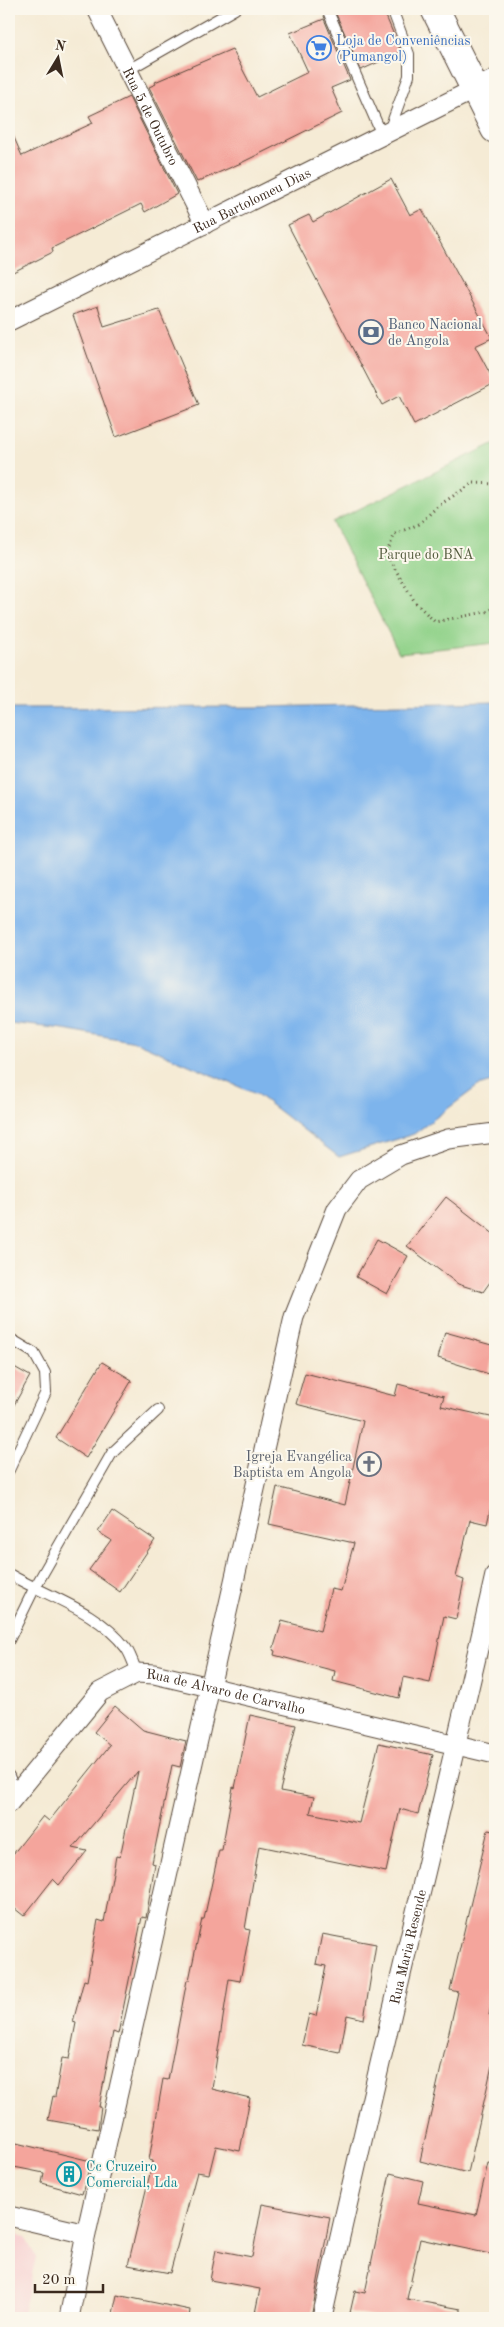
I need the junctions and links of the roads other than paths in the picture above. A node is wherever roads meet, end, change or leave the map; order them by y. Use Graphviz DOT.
graph roads {
  1 [pos="97,9"];
  2 [pos="235,9"];
  3 [pos="327,9"];
  4 [pos="392,9"];
  5 [pos="435,9"];
  6 [pos="128,70"];
  7 [pos="485,84"];
  8 [pos="495,129"];
  9 [pos="386,133"];
  10 [pos="205,224"];
  11 [pos="9,321"];
  12 [pos="495,1133"];
  13 [pos="9,1338"];
  14 [pos="158,1410"];
  15 [pos="9,1470"];
  16 [pos="9,1574"];
  17 [pos="495,1575"];
  18 [pos="34,1589"];
  19 [pos="9,1640"];
  20 [pos="137,1673"];
  21 [pos="209,1688"];
  22 [pos="457,1746"];
  23 [pos="495,1754"];
  24 [pos="9,1776"];
  25 [pos="12,1798"];
  26 [pos="9,2216"];
  27 [pos="86,2234"];
  28 [pos="70,2318"];
  29 [pos="322,2318"];
  1 -- 6 [label="street, Rua 5 de Outubro"];
  2 -- 6 [label="lane"];
  3 -- 9 [label="lane"];
  4 -- 9 [label="lane"];
  5 -- 7 [label="main road"];
  6 -- 10 [label="street, Rua 5 de Outubro"];
  7 -- 8 [label="main road"];
  7 -- 9 [label="street, Rua Bartolomeu Dias"];
  9 -- 10 [label="street, Rua Bartolomeu Dias"];
  10 -- 11 [label="street, Rua Bartolomeu Dias"];
  12 -- 21 [label="street"];
  13 -- 15 [label="lane"];
  14 -- 18 [label="lane"];
  16 -- 18 [label="lane"];
  17 -- 22 [label="street, Rua Maria Resende"];
  18 -- 19 [label="lane"];
  18 -- 20 [label="lane"];
  20 -- 21 [label="street, Rua de Alvaro de Carvalho"];
  20 -- 25 [label="street, Rua de Alvaro de Carvalho"];
  21 -- 22 [label="street, Rua de Alvaro de Carvalho"];
  21 -- 27 [label="street"];
  22 -- 23 [label="street, Rua de Alvaro de Carvalho"];
  22 -- 29 [label="street, Rua Maria Resende"];
  24 -- 25 [label="lane"];
  26 -- 27 [label="street"];
  27 -- 28 [label="street"];
}
